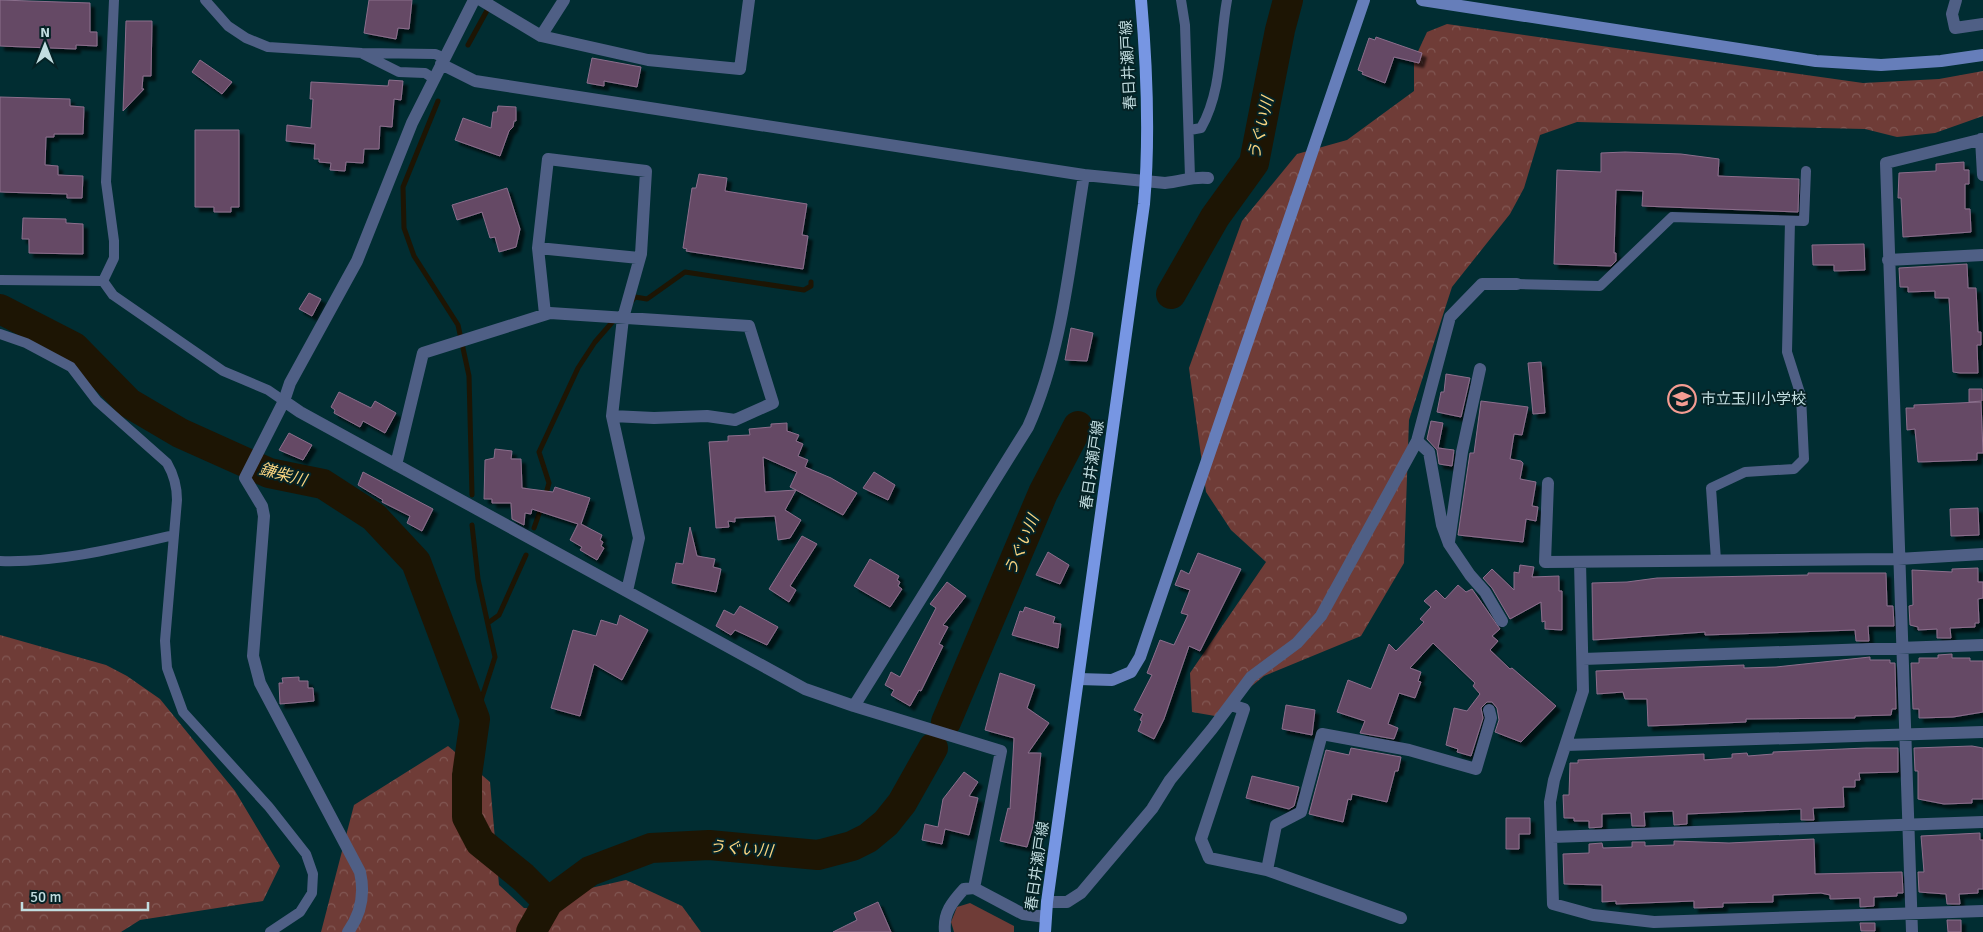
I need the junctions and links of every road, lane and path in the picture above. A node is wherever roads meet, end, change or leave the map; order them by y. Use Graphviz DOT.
graph roads {
  1 [pos="114,0"];
  2 [pos="205,0"];
  3 [pos="474,0"];
  4 [pos="481,0"];
  5 [pos="564,0"];
  6 [pos="750,0"];
  7 [pos="1141,0"];
  8 [pos="1180,0"];
  9 [pos="1226,0"];
  10 [pos="1364,0"];
  11 [pos="1422,0"];
  12 [pos="1956,0"];
  13 [pos="1983,24"];
  14 [pos="542,36"];
  15 [pos="362,54"];
  16 [pos="1983,55"];
  17 [pos="443,61"];
  18 [pos="433,78"];
  19 [pos="1190,130"];
  20 [pos="1982,139"];
  21 [pos="1806,172"];
  22 [pos="1084,175"];
  23 [pos="1983,175"];
  24 [pos="1190,177"];
  25 [pos="1208,178"];
  26 [pos="1146,182"];
  27 [pos="1790,221"];
  28 [pos="538,248"];
  29 [pos="1983,256"];
  30 [pos="639,258"];
  31 [pos="1888,260"];
  32 [pos="0,280"];
  33 [pos="103,281"];
  34 [pos="1517,284"];
  35 [pos="545,314"];
  36 [pos="623,318"];
  37 [pos="0,334"];
  38 [pos="1480,369"];
  39 [pos="284,401"];
  40 [pos="612,416"];
  41 [pos="1417,441"];
  42 [pos="396,465"];
  43 [pos="1548,483"];
  44 [pos="174,535"];
  45 [pos="1449,544"];
  46 [pos="1983,554"];
  47 [pos="1898,559"];
  48 [pos="1716,560"];
  49 [pos="0,561"];
  50 [pos="1580,562"];
  51 [pos="626,591"];
  52 [pos="1502,621"];
  53 [pos="1983,645"];
  54 [pos="1902,647"];
  55 [pos="1583,659"];
  56 [pos="1079,679"];
  57 [pos="1231,704"];
  58 [pos="854,706"];
  59 [pos="1489,710"];
  60 [pos="1983,732"];
  61 [pos="1905,734"];
  62 [pos="1566,745"];
  63 [pos="1983,822"];
  64 [pos="1908,824"];
  65 [pos="1552,838"];
  66 [pos="1266,870"];
  67 [pos="974,888"];
  68 [pos="1047,902"];
  69 [pos="1983,910"];
  70 [pos="1911,914"];
  71 [pos="1046,917"];
  72 [pos="1401,918"];
  73 [pos="270,932"];
  74 [pos="348,932"];
  75 [pos="946,932"];
  76 [pos="1045,932"];
  77 [pos="1912,932"];
  1 -- 33 [label="lane"];
  2 -- 15 [label="lane"];
  3 -- 17 [label="street"];
  4 -- 14 [label="street"];
  5 -- 14 [label="street"];
  6 -- 14 [label="street"];
  7 -- 26 [label="main road, 春日井瀬戸線"];
  8 -- 19 [label="lane"];
  9 -- 19 [label="lane"];
  10 -- 56 [label="street"];
  11 -- 16 [label="street"];
  12 -- 13 [label="street"];
  15 -- 17 [label="lane"];
  15 -- 18 [label="lane"];
  17 -- 18 [label="street"];
  17 -- 22 [label="street"];
  18 -- 39 [label="street"];
  19 -- 24 [label="lane"];
  20 -- 23 [label="street"];
  20 -- 31 [label="street"];
  21 -- 27 [label="lane"];
  22 -- 26 [label="street"];
  22 -- 58 [label="street"];
  24 -- 25 [label="street"];
  24 -- 26 [label="street"];
  26 -- 56 [label="main road, 春日井瀬戸線"];
  27 -- 34 [label="lane"];
  27 -- 48 [label="lane"];
  28 -- 30 [label="street"];
  28 -- 30 [label="street"];
  28 -- 35 [label="street"];
  29 -- 31 [label="street"];
  30 -- 36 [label="street"];
  31 -- 47 [label="street"];
  32 -- 33 [label="lane"];
  33 -- 39 [label="lane"];
  34 -- 41 [label="street"];
  35 -- 36 [label="street"];
  35 -- 42 [label="street"];
  36 -- 40 [label="street"];
  36 -- 40 [label="street"];
  37 -- 44 [label="lane"];
  38 -- 45 [label="street"];
  39 -- 42 [label="street"];
  39 -- 74 [label="street"];
  40 -- 51 [label="street"];
  41 -- 45 [label="street"];
  41 -- 57 [label="street"];
  42 -- 51 [label="street"];
  43 -- 50 [label="street"];
  44 -- 49 [label="lane"];
  44 -- 73 [label="lane"];
  45 -- 52 [label="street"];
  46 -- 47 [label="street"];
  47 -- 48 [label="street"];
  47 -- 54 [label="street"];
  48 -- 50 [label="street"];
  50 -- 55 [label="street"];
  51 -- 58 [label="street"];
  53 -- 54 [label="street"];
  54 -- 55 [label="street"];
  54 -- 61 [label="street"];
  55 -- 62 [label="street"];
  56 -- 68 [label="main road, 春日井瀬戸線"];
  57 -- 66 [label="street"];
  57 -- 68 [label="street"];
  58 -- 67 [label="street"];
  59 -- 66 [label="street"];
  60 -- 61 [label="street"];
  61 -- 62 [label="street"];
  61 -- 64 [label="street"];
  62 -- 65 [label="street"];
  63 -- 64 [label="street"];
  64 -- 65 [label="street"];
  64 -- 70 [label="street"];
  65 -- 70 [label="street"];
  66 -- 72 [label="street"];
  67 -- 71 [label="street"];
  67 -- 75 [label="street"];
  68 -- 71 [label="main road, 春日井瀬戸線"];
  69 -- 70 [label="street"];
  70 -- 77 [label="street"];
  71 -- 76 [label="main road, 春日井瀬戸線"];
}
